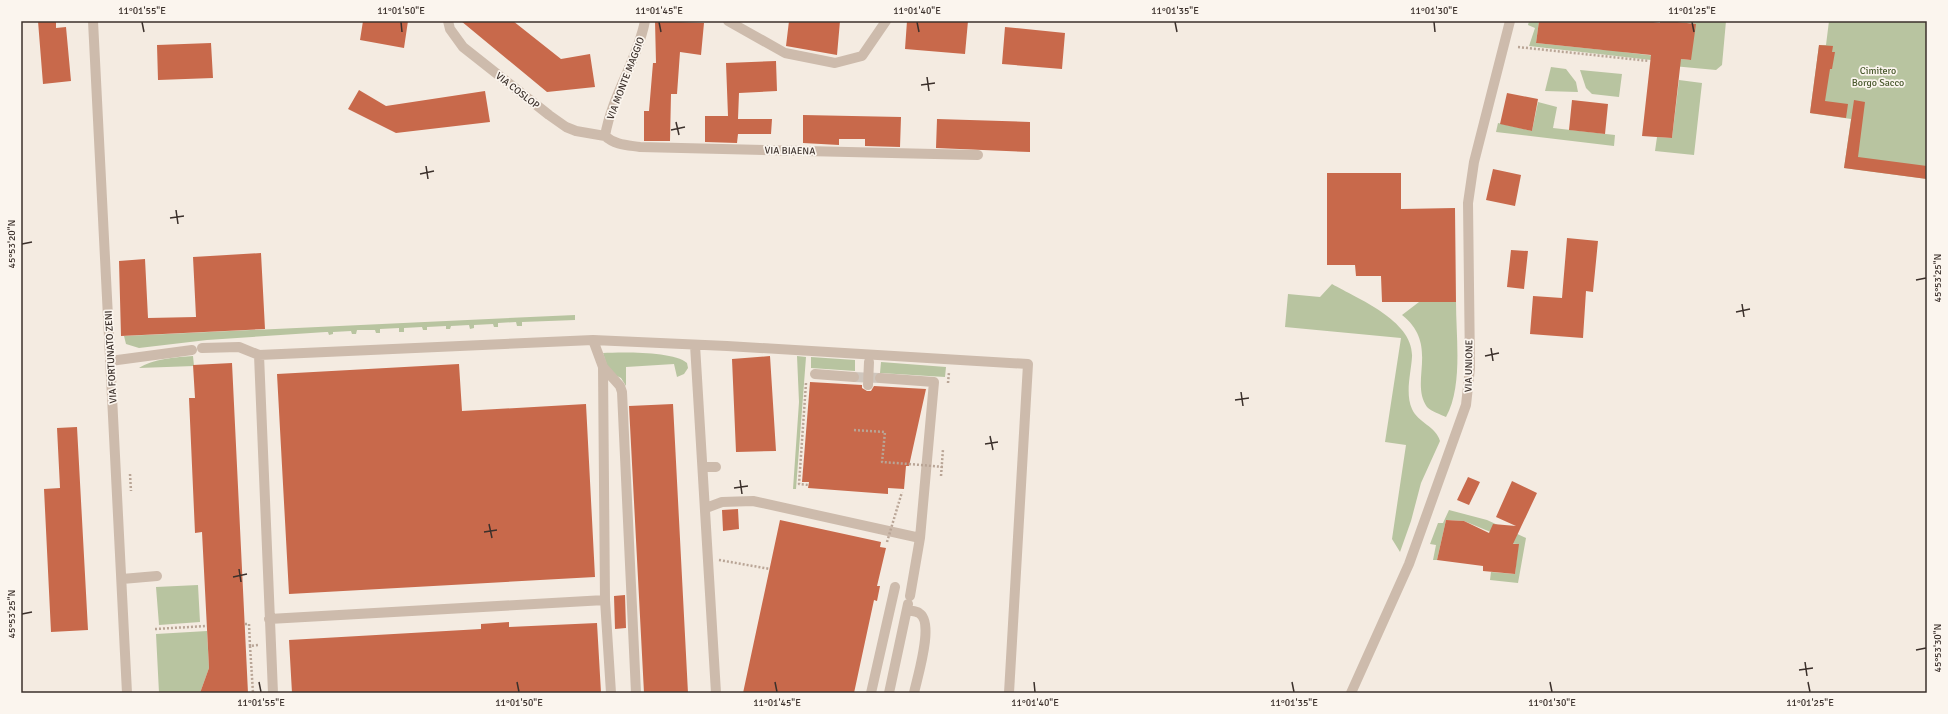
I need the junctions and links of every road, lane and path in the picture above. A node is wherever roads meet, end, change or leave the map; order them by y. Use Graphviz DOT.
graph roads {
  1 [pos="94,21"];
  2 [pos="448,21"];
  3 [pos="645,21"];
  4 [pos="728,21"];
  5 [pos="886,21"];
  6 [pos="1510,21"];
  7 [pos="1518,46"];
  8 [pos="1649,61"];
  9 [pos="605,136"];
  10 [pos="978,155"];
  11 [pos="593,340"];
  12 [pos="695,345"];
  13 [pos="259,355"];
  14 [pos="869,358"];
  15 [pos="110,361"];
  16 [pos="603,367"];
  17 [pos="949,368"];
  18 [pos="815,374"];
  19 [pos="854,377"];
  20 [pos="880,378"];
  21 [pos="806,381"];
  22 [pos="948,383"];
  23 [pos="868,385"];
  24 [pos="854,430"];
  25 [pos="943,449"];
  26 [pos="703,467"];
  27 [pos="716,467"];
  28 [pos="944,467"];
  29 [pos="941,476"];
  30 [pos="809,485"];
  31 [pos="902,492"];
  32 [pos="706,508"];
  33 [pos="920,538"];
  34 [pos="880,540"];
  35 [pos="718,553"];
  36 [pos="718,560"];
  37 [pos="719,567"];
  38 [pos="770,569"];
  39 [pos="157,576"];
  40 [pos="122,579"];
  41 [pos="895,587"];
  42 [pos="605,600"];
  43 [pos="908,603"];
  44 [pos="269,619"];
  45 [pos="245,624"];
  46 [pos="207,626"];
  47 [pos="155,629"];
  48 [pos="261,645"];
  49 [pos="250,646"];
  50 [pos="127,693"];
  51 [pos="253,693"];
  52 [pos="273,693"];
  53 [pos="611,693"];
  54 [pos="636,693"];
  55 [pos="716,693"];
  56 [pos="871,693"];
  57 [pos="889,693"];
  58 [pos="914,693"];
  59 [pos="1009,693"];
  60 [pos="1351,693"];
  1 -- 15 [label="street, VIA FORTUNATO ZENI"];
  2 -- 9 [label="street, VIA COSLOP"];
  3 -- 9 [label="street, VIA MONTE MAGGIO"];
  4 -- 5 [label="street"];
  6 -- 60 [label="street, VIA UNIONE"];
  7 -- 8 [label="path"];
  9 -- 10 [label="street, VIA BIAENA"];
  11 -- 12 [label="street"];
  11 -- 13 [label="street"];
  11 -- 16 [label="street"];
  12 -- 14 [label="street"];
  12 -- 26 [label="street"];
  13 -- 15 [label="street"];
  13 -- 44 [label="street"];
  14 -- 23 [label="street, bridge"];
  14 -- 59 [label="street"];
  15 -- 40 [label="street, VIA FORTUNATO ZENI"];
  16 -- 42 [label="street"];
  16 -- 54 [label="street"];
  17 -- 22 [label="path"];
  18 -- 19 [label="street"];
  20 -- 33 [label="street"];
  21 -- 30 [label="path"];
  24 -- 28 [label="path, bridge"];
  25 -- 29 [label="path"];
  26 -- 27 [label="street"];
  26 -- 32 [label="street"];
  31 -- 34 [label="path, bridge"];
  32 -- 33 [label="street"];
  32 -- 55 [label="street"];
  33 -- 43 [label="street"];
  35 -- 36 [label="path"];
  36 -- 37 [label="path"];
  36 -- 38 [label="path"];
  39 -- 40 [label="street"];
  40 -- 50 [label="street, VIA FORTUNATO ZENI"];
  41 -- 56 [label="street"];
  42 -- 44 [label="street"];
  42 -- 53 [label="street"];
  43 -- 57 [label="street"];
  43 -- 58 [label="street"];
  44 -- 52 [label="street"];
  45 -- 49 [label="path"];
  46 -- 47 [label="path"];
  48 -- 49 [label="path"];
  49 -- 51 [label="path"];
}
